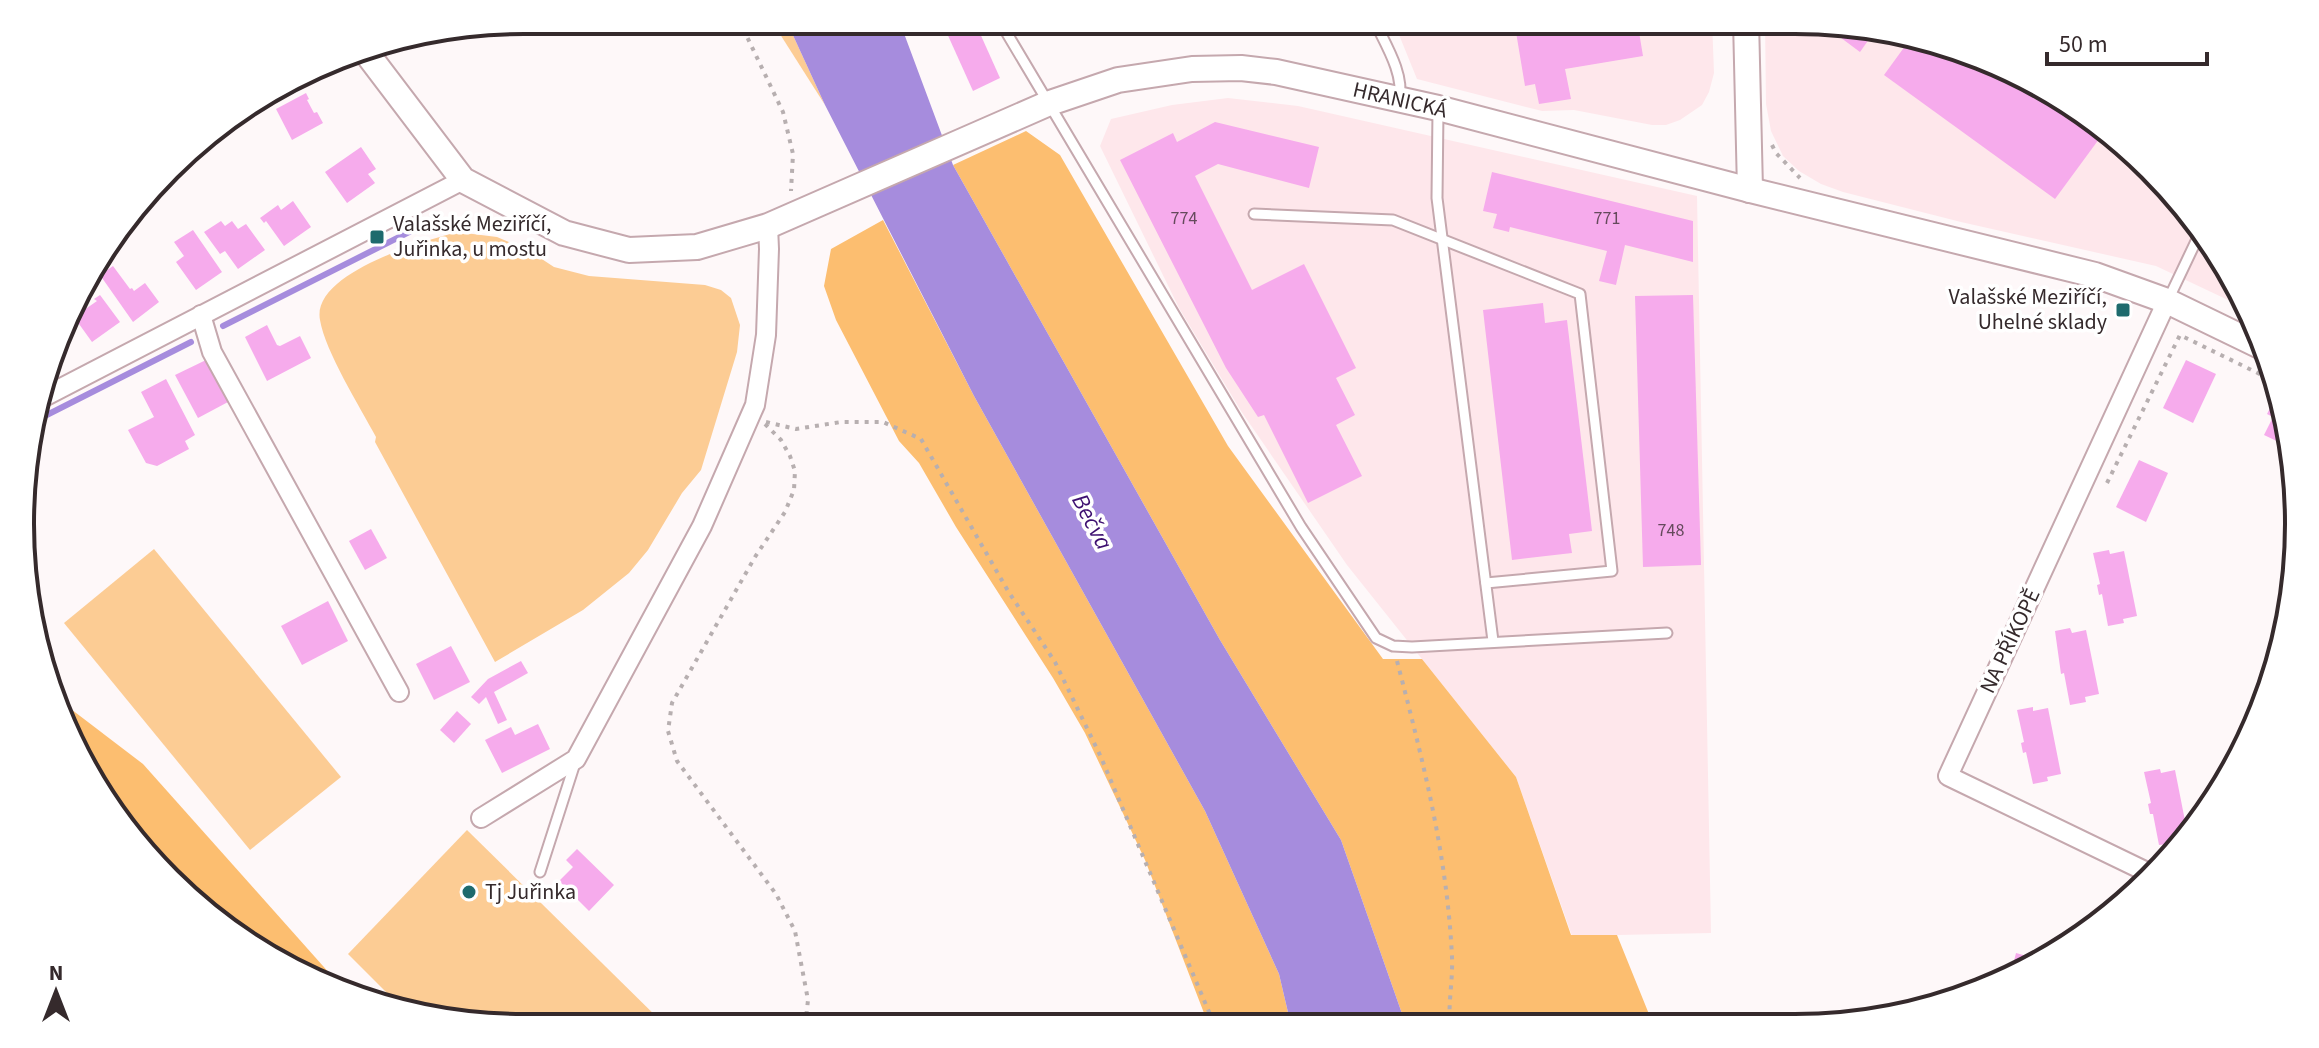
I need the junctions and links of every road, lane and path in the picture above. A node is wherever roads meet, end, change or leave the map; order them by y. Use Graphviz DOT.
graph roads {
  1 [pos="746,34"];
  2 [pos="1007,34"];
  3 [pos="1380,34"];
  4 [pos="1746,34"];
  5 [pos="371,59"];
  6 [pos="1399,99"];
  7 [pos="1047,104"];
  8 [pos="1438,108"];
  9 [pos="1770,140"];
  10 [pos="463,180"];
  11 [pos="1811,184"];
  12 [pos="1750,190"];
  13 [pos="1254,214"];
  14 [pos="789,217"];
  15 [pos="1442,238"];
  16 [pos="2195,242"];
  17 [pos="2167,301"];
  18 [pos="201,315"];
  19 [pos="2250,341"];
  20 [pos="2262,375"];
  21 [pos="52,393"];
  22 [pos="759,413"];
  23 [pos="2103,492"];
  24 [pos="1486,583"];
  25 [pos="1667,633"];
  26 [pos="1493,641"];
  27 [pos="1393,646"];
  28 [pos="399,692"];
  29 [pos="576,759"];
  30 [pos="481,818"];
  31 [pos="2142,869"];
  32 [pos="540,872"];
  33 [pos="806,1014"];
  34 [pos="1210,1014"];
  35 [pos="1450,1014"];
  1 -- 14 [label="path"];
  2 -- 7 [label="lane"];
  3 -- 6 [label="lane"];
  4 -- 12 [label="street"];
  5 -- 10 [label="street"];
  6 -- 7 [label="street, HRANICKÁ"];
  6 -- 8 [label="street, HRANICKÁ"];
  7 -- 14 [label="street, HRANICKÁ"];
  7 -- 27 [label="lane"];
  8 -- 12 [label="street, HRANICKÁ"];
  8 -- 15 [label="lane"];
  9 -- 11 [label="path"];
  10 -- 14 [label="street, HRANICKÁ"];
  10 -- 18 [label="street"];
  12 -- 17 [label="street, HRANICKÁ"];
  13 -- 15 [label="lane"];
  14 -- 22 [label="street"];
  15 -- 24 [label="lane"];
  15 -- 24 [label="lane"];
  16 -- 17 [label="lane"];
  17 -- 19 [label="street, HRANICKÁ"];
  17 -- 31 [label="street, NA PŘÍKOPĚ"];
  18 -- 21 [label="street"];
  18 -- 28 [label="street"];
  20 -- 23 [label="path"];
  22 -- 29 [label="street"];
  22 -- 33 [label="path"];
  22 -- 34 [label="path"];
  24 -- 26 [label="lane"];
  25 -- 26 [label="lane"];
  26 -- 27 [label="lane"];
  27 -- 35 [label="path"];
  29 -- 30 [label="street"];
  29 -- 32 [label="lane"];
}
